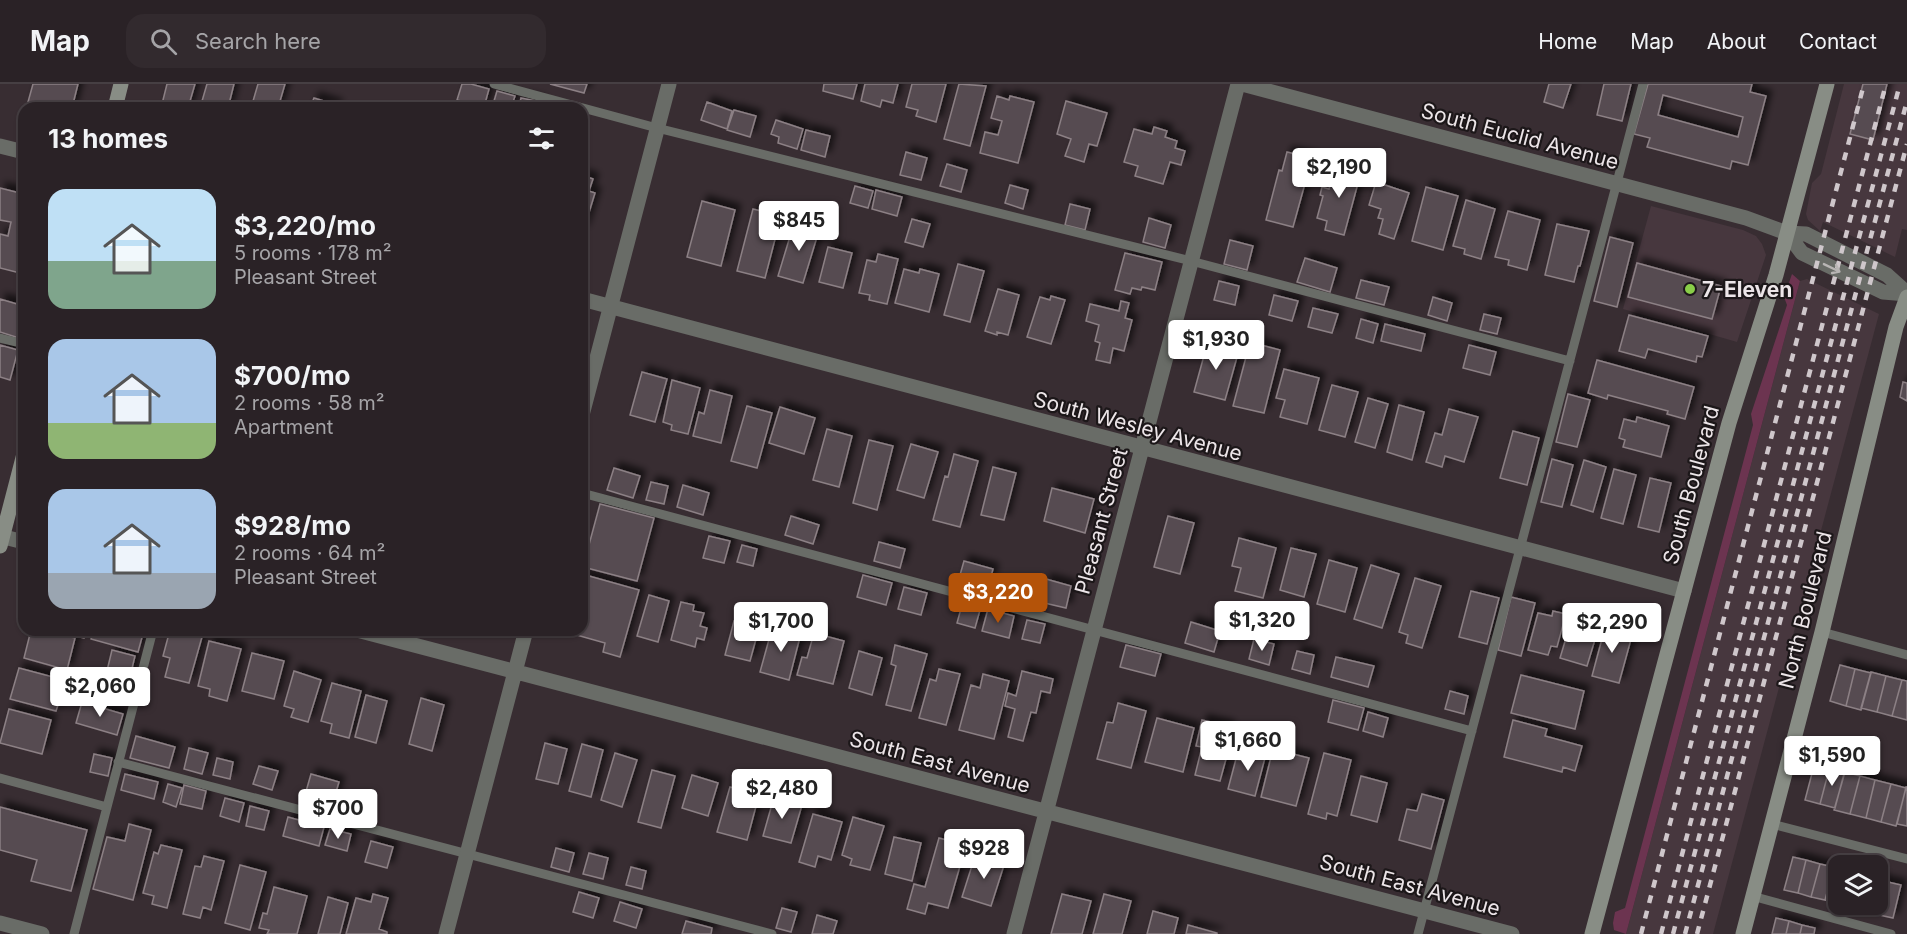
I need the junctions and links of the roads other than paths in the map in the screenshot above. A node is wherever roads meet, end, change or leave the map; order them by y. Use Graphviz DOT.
graph roads {
  1 [pos="121,84"];
  2 [pos="494,84"];
  3 [pos="669,84"];
  4 [pos="1240,84"];
  5 [pos="1643,84"];
  6 [pos="1827,84"];
  7 [pos="116,102"];
  8 [pos="561,102"];
  9 [pos="588,109"];
  10 [pos="657,128"];
  11 [pos="0,146"];
  12 [pos="18,150"];
  13 [pos="1617,184"];
  14 [pos="1787,233"];
  15 [pos="1191,261"];
  16 [pos="1907,295"];
  17 [pos="588,300"];
  18 [pos="610,306"];
  19 [pos="0,338"];
  20 [pos="18,342"];
  21 [pos="1570,361"];
  22 [pos="588,392"];
  23 [pos="1142,448"];
  24 [pos="18,476"];
  25 [pos="588,494"];
  26 [pos="1,540"];
  27 [pos="18,541"];
  28 [pos="1520,548"];
  29 [pos="1684,591"];
  30 [pos="1094,629"];
  31 [pos="1822,632"];
  32 [pos="151,636"];
  33 [pos="380,636"];
  34 [pos="524,636"];
  35 [pos="1907,655"];
  36 [pos="515,672"];
  37 [pos="1472,731"];
  38 [pos="118,762"];
  39 [pos="0,778"];
  40 [pos="107,807"];
  41 [pos="1046,811"];
  42 [pos="1772,824"];
  43 [pos="467,854"];
  44 [pos="1907,859"];
  45 [pos="1752,896"];
  46 [pos="1425,911"];
  47 [pos="0,923"];
  48 [pos="42,934"];
  49 [pos="74,934"];
  50 [pos="446,934"];
  51 [pos="772,934"];
  52 [pos="1014,934"];
  53 [pos="1418,934"];
  54 [pos="1512,934"];
  55 [pos="1592,934"];
  56 [pos="1743,934"];
  57 [pos="1891,934"];
  1 -- 7 [label="street"];
  2 -- 8 [label="lane"];
  3 -- 10 [label="street"];
  4 -- 13 [label="street, South Euclid Avenue"];
  4 -- 15 [label="street, Pleasant Street"];
  5 -- 13 [label="lane"];
  6 -- 14 [label="street, South Boulevard"];
  9 -- 10 [label="lane"];
  10 -- 15 [label="lane"];
  10 -- 18 [label="street"];
  11 -- 12 [label="street"];
  13 -- 14 [label="street, South Euclid Avenue"];
  13 -- 21 [label="lane"];
  14 -- 16 [label="street"];
  14 -- 29 [label="street, South Boulevard"];
  15 -- 21 [label="lane"];
  15 -- 23 [label="street, Pleasant Street"];
  16 -- 31 [label="street, North Boulevard"];
  17 -- 18 [label="street, South Wesley Avenue"];
  18 -- 22 [label="street"];
  18 -- 23 [label="street, South Wesley Avenue"];
  19 -- 20 [label="lane"];
  21 -- 28 [label="lane"];
  23 -- 28 [label="street, South Wesley Avenue"];
  23 -- 30 [label="street, Pleasant Street"];
  24 -- 26 [label="street"];
  25 -- 30 [label="lane"];
  26 -- 27 [label="street"];
  28 -- 29 [label="street, South Wesley Avenue"];
  28 -- 37 [label="lane"];
  29 -- 55 [label="street, South Boulevard"];
  30 -- 37 [label="lane"];
  30 -- 41 [label="street, Pleasant Street"];
  31 -- 35 [label="lane"];
  31 -- 42 [label="street, North Boulevard"];
  32 -- 38 [label="lane"];
  33 -- 36 [label="street, South East Avenue"];
  34 -- 36 [label="street"];
  36 -- 41 [label="street, South East Avenue"];
  36 -- 43 [label="street"];
  37 -- 46 [label="lane"];
  38 -- 40 [label="lane"];
  38 -- 43 [label="lane"];
  39 -- 40 [label="lane"];
  40 -- 49 [label="lane"];
  41 -- 46 [label="street, South East Avenue"];
  41 -- 52 [label="street, Pleasant Street"];
  42 -- 44 [label="lane"];
  42 -- 45 [label="street, North Boulevard"];
  43 -- 50 [label="street"];
  43 -- 51 [label="lane"];
  45 -- 56 [label="street, North Boulevard"];
  45 -- 57 [label="lane"];
  46 -- 53 [label="lane"];
  46 -- 54 [label="street, South East Avenue"];
  47 -- 48 [label="street"];
}
